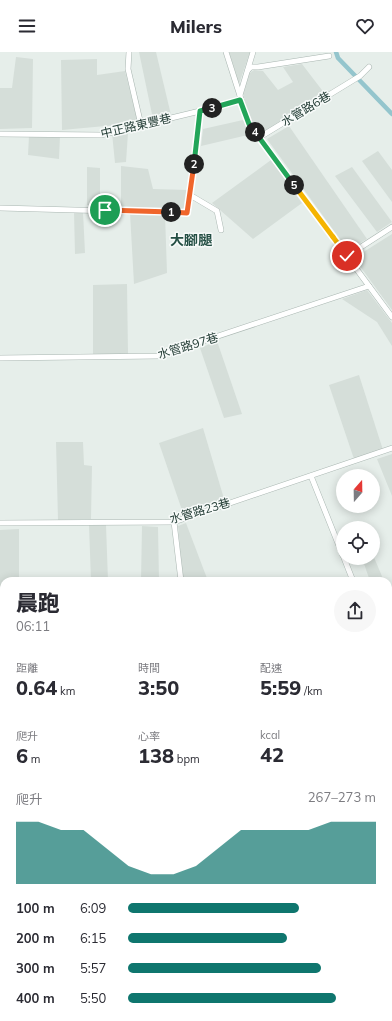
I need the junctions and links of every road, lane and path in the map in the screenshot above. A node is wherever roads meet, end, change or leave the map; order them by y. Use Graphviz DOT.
graph roads {
  1 [pos="129,52"];
  2 [pos="226,52"];
  3 [pos="253,52"];
  4 [pos="329,56"];
  5 [pos="369,67"];
  6 [pos="248,70"];
  7 [pos="240,98"];
  8 [pos="200,111"];
  9 [pos="140,125"];
  10 [pos="0,134"];
  11 [pos="260,137"];
  12 [pos="190,195"];
  13 [pos="0,208"];
  14 [pos="392,228"];
  15 [pos="221,230"];
  16 [pos="347,256"];
  17 [pos="369,286"];
  18 [pos="392,317"];
  19 [pos="0,358"];
  20 [pos="392,448"];
  21 [pos="311,476"];
  22 [pos="174,522"];
  23 [pos="0,523"];
  24 [pos="336,539"];
  25 [pos="346,565"];
  26 [pos="181,577"];
  27 [pos="351,577"];
  1 -- 9 [label="street"];
  2 -- 7 [label="street"];
  3 -- 6 [label="street"];
  4 -- 6 [label="street"];
  5 -- 11 [label="street, 水管路6巷"];
  6 -- 7 [label="street"];
  7 -- 8 [label="street, 中正路東豐巷"];
  7 -- 11 [label="street"];
  8 -- 9 [label="street, 中正路東豐巷"];
  8 -- 12 [label="street"];
  9 -- 10 [label="street, 中正路東豐巷"];
  11 -- 16 [label="street"];
  12 -- 13 [label="street"];
  12 -- 15 [label="street"];
  14 -- 16 [label="street"];
  16 -- 17 [label="street"];
  17 -- 18 [label="street"];
  17 -- 19 [label="street, 水管路97巷"];
  20 -- 21 [label="street, 水管路23巷"];
  21 -- 22 [label="street, 水管路23巷"];
  21 -- 24 [label="street"];
  22 -- 23 [label="street, 水管路23巷"];
  22 -- 26 [label="street"];
  25 -- 27 [label="street"];
}
